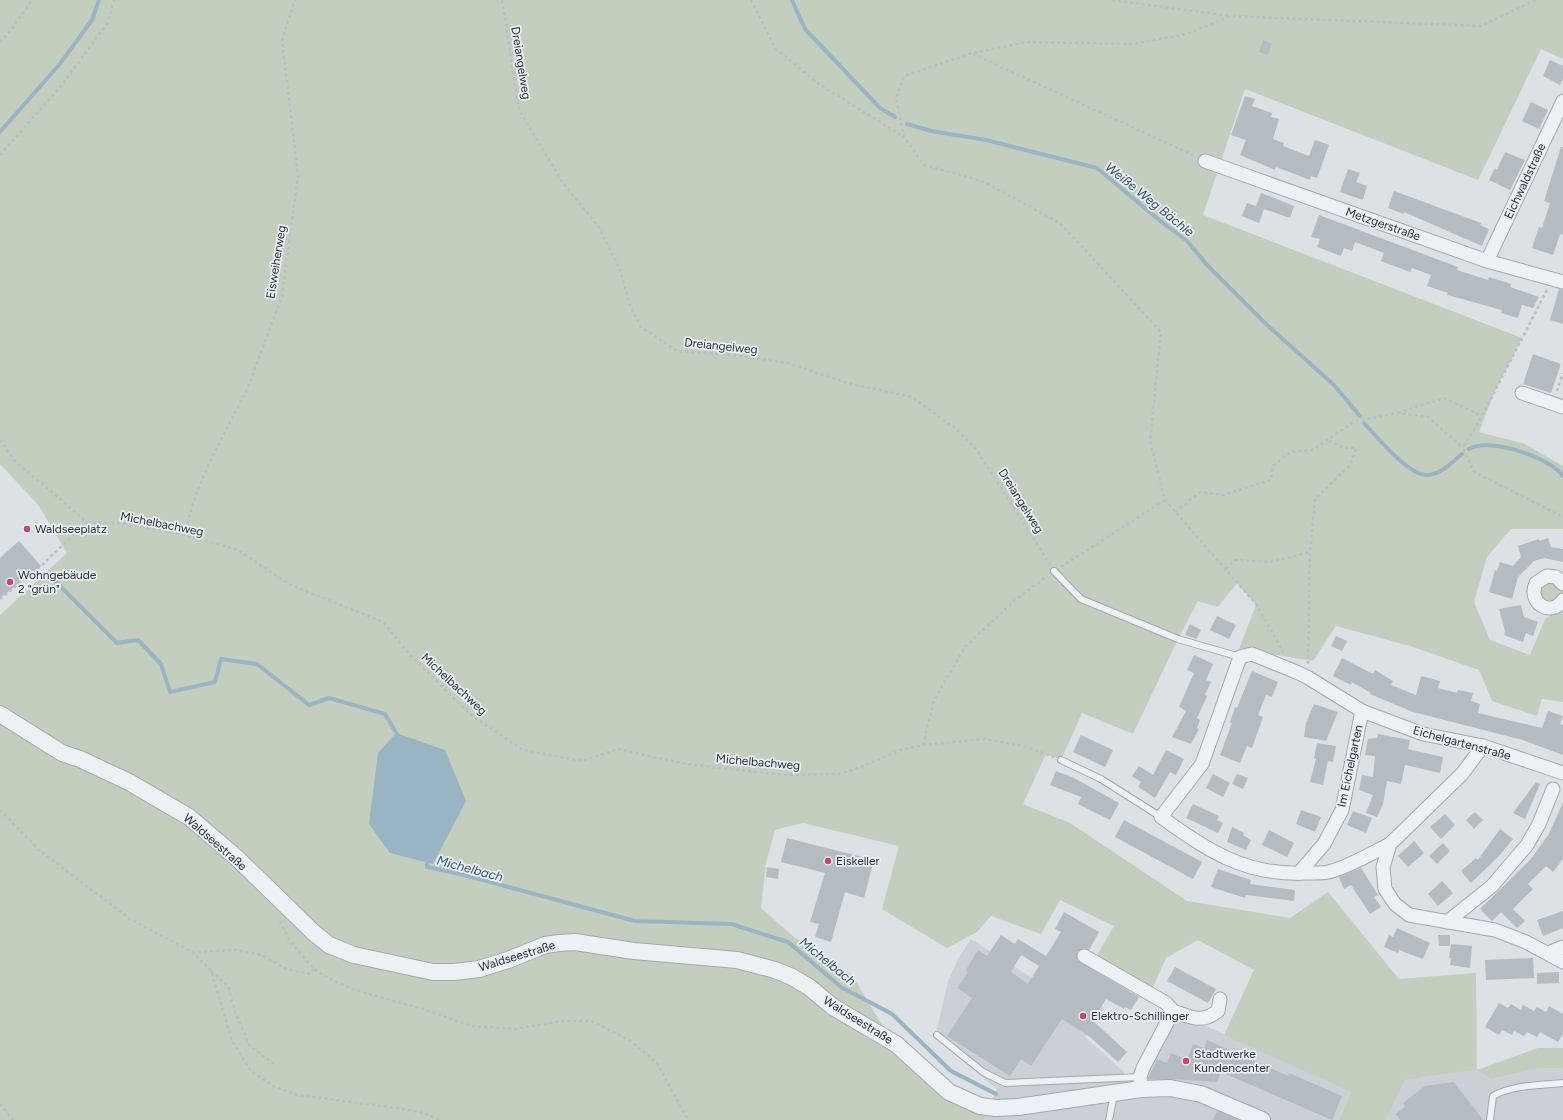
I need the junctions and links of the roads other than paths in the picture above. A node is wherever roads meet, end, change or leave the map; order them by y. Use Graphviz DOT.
graph roads {
  1 [pos="1563,101"];
  2 [pos="1205,161"];
  3 [pos="1487,260"];
  4 [pos="1558,281"];
  5 [pos="1522,393"];
  6 [pos="1558,405"];
  7 [pos="1054,571"];
  8 [pos="1563,584"];
  9 [pos="1563,600"];
  10 [pos="1240,657"];
  11 [pos="1362,711"];
  12 [pos="0,714"];
  13 [pos="1483,746"];
  14 [pos="1061,760"];
  15 [pos="1563,773"];
  16 [pos="1555,789"];
  17 [pos="1161,817"];
  18 [pos="1390,844"];
  19 [pos="1299,873"];
  20 [pos="1446,922"];
  21 [pos="1563,947"];
  22 [pos="1548,953"];
  23 [pos="1084,956"];
  24 [pos="1563,962"];
  25 [pos="1220,999"];
  26 [pos="1173,1011"];
  27 [pos="937,1035"];
  28 [pos="1140,1083"];
  29 [pos="1563,1083"];
  30 [pos="1114,1092"];
  31 [pos="1109,1120"];
  32 [pos="1262,1120"];
  33 [pos="1490,1120"];
  1 -- 3 [label="street, Eichwaldstraße"];
  2 -- 3 [label="street, Metzgerstraße"];
  3 -- 4 [label="street, Metzgerstraße"];
  5 -- 6 [label="street"];
  7 -- 10 [label="lane, Im Eichelgarten"];
  8 -- 9 [label="street"];
  10 -- 11 [label="street, Im Eichelgarten"];
  10 -- 17 [label="street"];
  11 -- 13 [label="street, Eichelgartenstraße"];
  11 -- 19 [label="street, Im Eichelgarten"];
  12 -- 30 [label="street, Waldseestraße"];
  13 -- 15 [label="street, Eichelgartenstraße"];
  13 -- 18 [label="street"];
  14 -- 17 [label="lane"];
  16 -- 20 [label="street"];
  17 -- 19 [label="street"];
  18 -- 19 [label="street"];
  18 -- 20 [label="street"];
  20 -- 22 [label="street"];
  21 -- 22 [label="street"];
  22 -- 24 [label="street"];
  23 -- 26 [label="street"];
  25 -- 26 [label="street"];
  26 -- 28 [label="street"];
  27 -- 28 [label="lane"];
  28 -- 30 [label="street, Waldseestraße"];
  28 -- 32 [label="street, Waldseestraße"];
  29 -- 33 [label="lane"];
  30 -- 31 [label="lane"];
}
